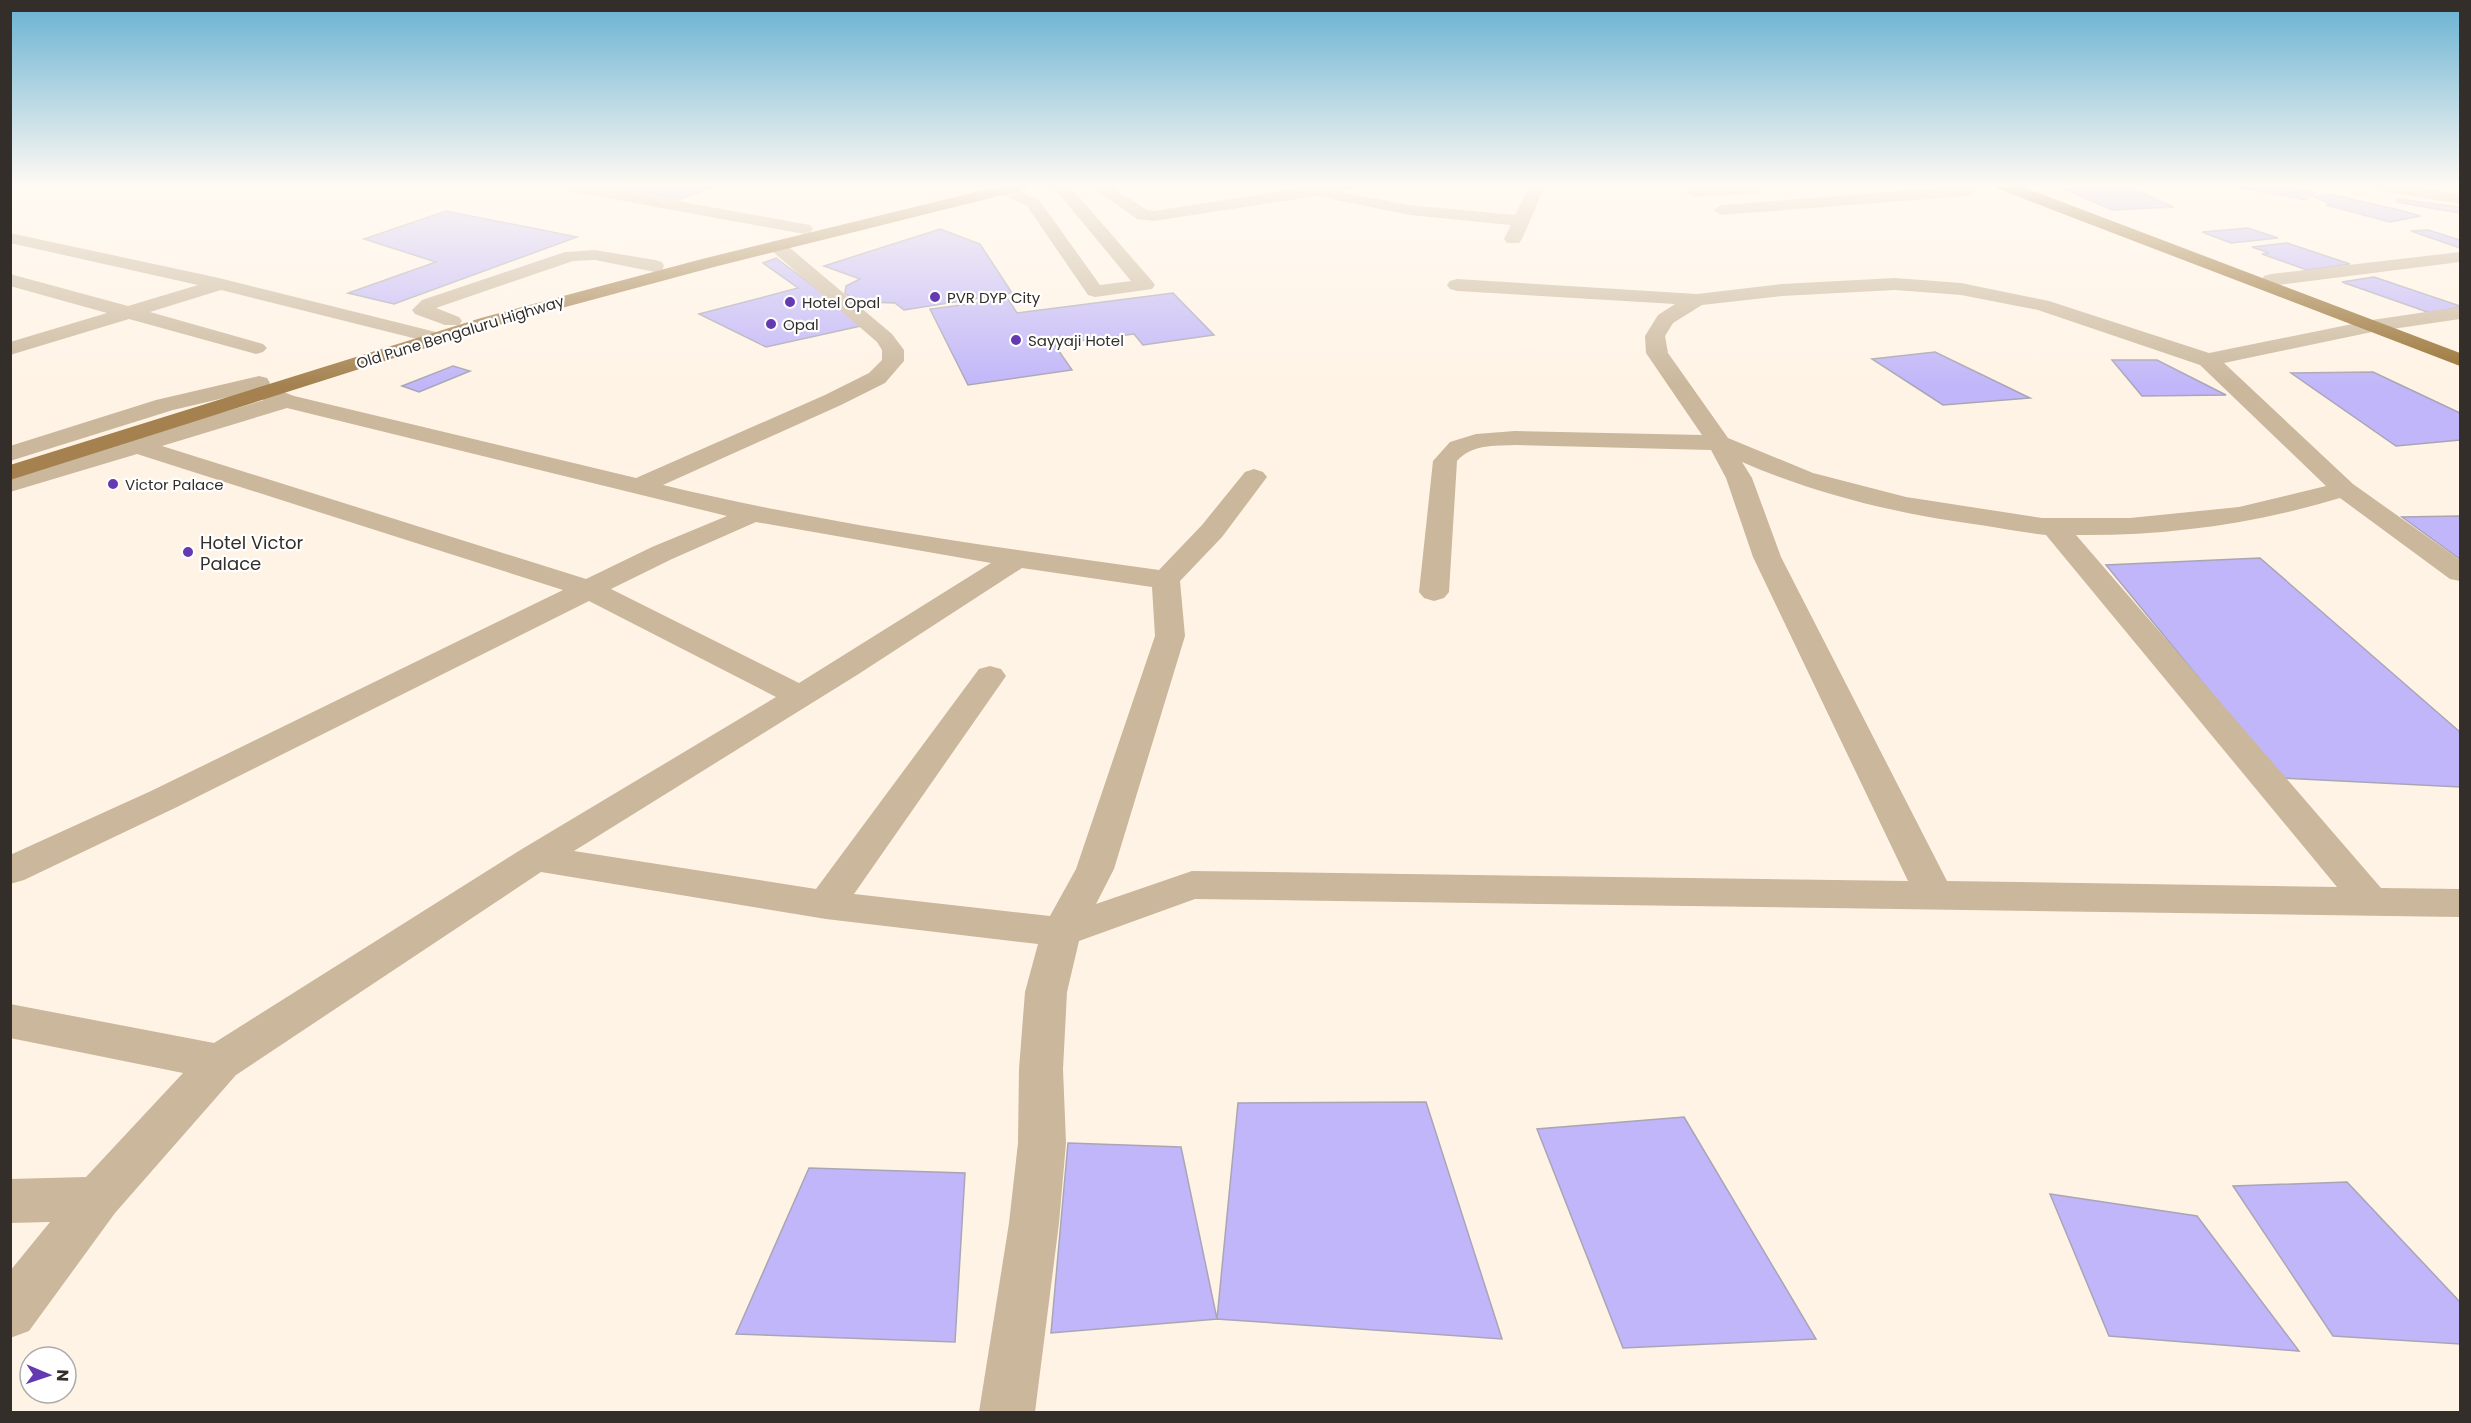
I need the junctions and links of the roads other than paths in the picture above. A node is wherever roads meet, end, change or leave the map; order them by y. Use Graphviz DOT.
graph roads {
  1 [pos="75,252"];
  2 [pos="709,252"];
  3 [pos="752,252"];
  4 [pos="785,252"];
  5 [pos="1067,252"];
  6 [pos="1117,252"];
  7 [pos="2185,252"];
  8 [pos="2198,252"];
  9 [pos="2460,256"];
  10 [pos="654,266"];
  11 [pos="10,280"];
  12 [pos="2271,280"];
  13 [pos="219,284"];
  14 [pos="1457,285"];
  15 [pos="1697,300"];
  16 [pos="130,312"];
  17 [pos="2460,313"];
  18 [pos="452,321"];
  19 [pos="2382,325"];
  20 [pos="428,335"];
  21 [pos="256,348"];
  22 [pos="10,349"];
  23 [pos="2460,351"];
  24 [pos="2208,360"];
  25 [pos="2460,360"];
  26 [pos="261,388"];
  27 [pos="286,401"];
  28 [pos="1719,443"];
  29 [pos="138,446"];
  30 [pos="10,454"];
  31 [pos="10,461"];
  32 [pos="10,473"];
  33 [pos="1254,477"];
  34 [pos="10,484"];
  35 [pos="641,485"];
  36 [pos="2344,489"];
  37 [pos="753,514"];
  38 [pos="2055,528"];
  39 [pos="1017,559"];
  40 [pos="2460,573"];
  41 [pos="1166,580"];
  42 [pos="588,590"];
  43 [pos="1434,592"];
  44 [pos="990,676"];
  45 [pos="800,696"];
  46 [pos="535,858"];
  47 [pos="10,871"];
  48 [pos="1934,895"];
  49 [pos="2371,902"];
  50 [pos="2460,903"];
  51 [pos="826,905"];
  52 [pos="1060,932"];
  53 [pos="10,1021"];
  54 [pos="220,1062"];
  55 [pos="98,1198"];
  56 [pos="10,1201"];
  57 [pos="10,1313"];
  58 [pos="1007,1413"];
  1 -- 13 [label="street"];
  2 -- 10 [label="main road, Old Pune Bengaluru Highway"];
  3 -- 20 [label="main road, Old Pune Bengaluru Highway"];
  4 -- 35 [label="street"];
  5 -- 6 [label="street"];
  7 -- 19 [label="highway"];
  8 -- 12 [label="highway"];
  9 -- 12 [label="street"];
  10 -- 18 [label="main road, Old Pune Bengaluru Highway"];
  10 -- 18 [label="street"];
  11 -- 16 [label="street"];
  12 -- 19 [label="highway"];
  13 -- 16 [label="street"];
  13 -- 20 [label="street"];
  14 -- 15 [label="street"];
  15 -- 24 [label="street"];
  15 -- 28 [label="street"];
  16 -- 21 [label="street"];
  16 -- 22 [label="street"];
  17 -- 19 [label="street"];
  18 -- 20 [label="main road, Old Pune Bengaluru Highway"];
  19 -- 23 [label="highway"];
  19 -- 24 [label="street"];
  19 -- 25 [label="highway"];
  20 -- 26 [label="main road, Old Pune Bengaluru Highway"];
  24 -- 36 [label="street"];
  26 -- 27 [label="street"];
  26 -- 30 [label="street"];
  26 -- 31 [label="main road, Old Pune Bengaluru Highway"];
  26 -- 32 [label="main road, Old Pune Bengaluru Highway"];
  27 -- 29 [label="street"];
  27 -- 35 [label="street"];
  28 -- 38 [label="street"];
  28 -- 43 [label="street"];
  28 -- 48 [label="street"];
  29 -- 34 [label="street"];
  29 -- 42 [label="street"];
  33 -- 41 [label="street"];
  35 -- 37 [label="street"];
  36 -- 38 [label="street"];
  36 -- 40 [label="street"];
  37 -- 39 [label="street"];
  37 -- 42 [label="street"];
  38 -- 49 [label="street"];
  39 -- 41 [label="street"];
  39 -- 45 [label="street"];
  41 -- 52 [label="street"];
  42 -- 45 [label="street"];
  42 -- 47 [label="street"];
  44 -- 51 [label="street"];
  45 -- 46 [label="street"];
  46 -- 51 [label="street"];
  46 -- 54 [label="street"];
  48 -- 49 [label="street"];
  48 -- 52 [label="street"];
  49 -- 50 [label="street"];
  51 -- 52 [label="street"];
  52 -- 58 [label="street"];
  53 -- 54 [label="street"];
  54 -- 55 [label="street"];
  55 -- 56 [label="street"];
  55 -- 57 [label="street"];
}
